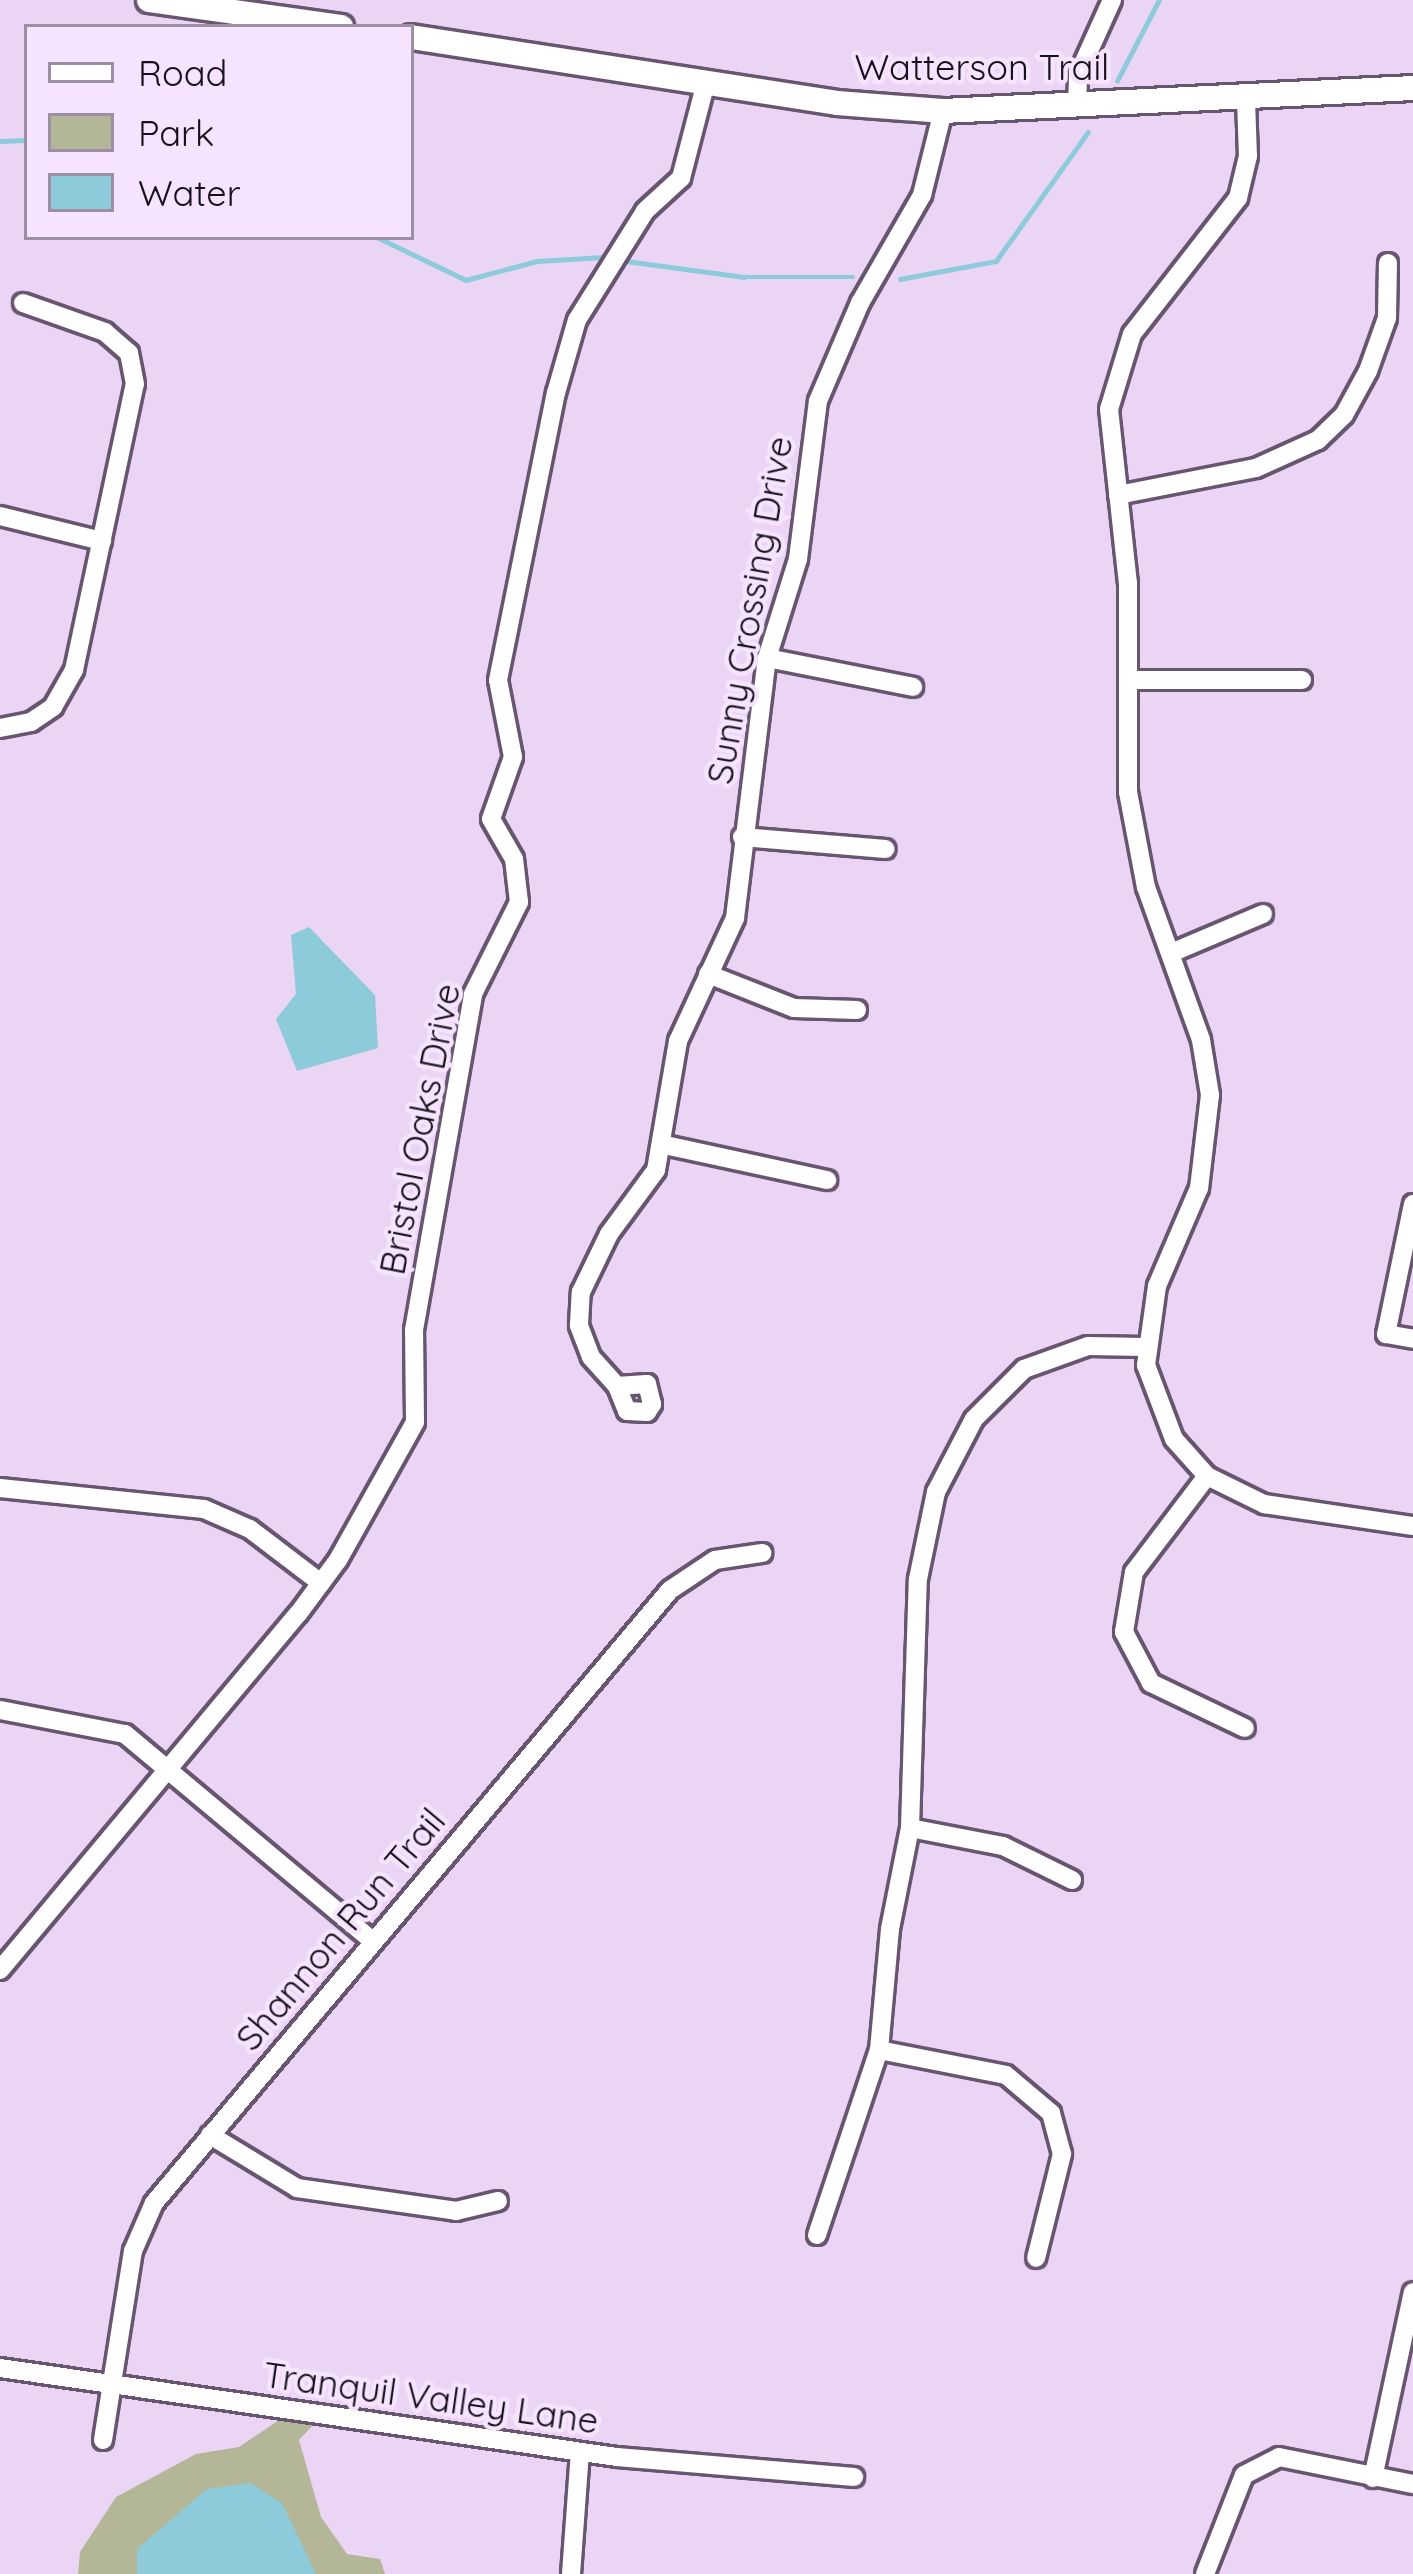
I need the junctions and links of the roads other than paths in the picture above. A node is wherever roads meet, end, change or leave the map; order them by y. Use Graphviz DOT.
graph roads {
  1 [pos="148,0"];
  2 [pos="1112,0"];
  3 [pos="320,24"];
  4 [pos="414,37"];
  5 [pos="706,82"];
  6 [pos="1413,88"];
  7 [pos="1246,100"];
  8 [pos="1077,106"];
  9 [pos="943,111"];
  10 [pos="1388,263"];
  11 [pos="23,303"];
  12 [pos="1118,495"];
  13 [pos="0,517"];
  14 [pos="102,541"];
  15 [pos="767,658"];
  16 [pos="1130,680"];
  17 [pos="1302,680"];
  18 [pos="913,686"];
  19 [pos="0,728"];
  20 [pos="742,837"];
  21 [pos="886,849"];
  22 [pos="1263,914"];
  23 [pos="1171,953"];
  24 [pos="708,974"];
  25 [pos="857,1010"];
  26 [pos="665,1145"];
  27 [pos="827,1180"];
  28 [pos="1413,1204"];
  29 [pos="1410,1234"];
  30 [pos="1413,1339"];
  31 [pos="1145,1347"];
  32 [pos="617,1386"];
  33 [pos="1207,1476"];
  34 [pos="0,1488"];
  35 [pos="1413,1526"];
  36 [pos="762,1552"];
  37 [pos="321,1583"];
  38 [pos="0,1710"];
  39 [pos="1245,1728"];
  40 [pos="170,1768"];
  41 [pos="910,1828"];
  42 [pos="1072,1880"];
  43 [pos="373,1941"];
  44 [pos="0,1969"];
  45 [pos="879,2050"];
  46 [pos="210,2134"];
  47 [pos="498,2201"];
  48 [pos="817,2235"];
  49 [pos="1036,2258"];
  50 [pos="1413,2292"];
  51 [pos="0,2368"];
  52 [pos="112,2384"];
  53 [pos="103,2440"];
  54 [pos="580,2452"];
  55 [pos="854,2477"];
  56 [pos="1373,2478"];
  57 [pos="1413,2484"];
  58 [pos="571,2574"];
  59 [pos="1205,2574"];
  1 -- 3 [label="main road"];
  2 -- 8 [label="street"];
  4 -- 5 [label="main road, Watterson Trail"];
  5 -- 9 [label="main road, Watterson Trail"];
  5 -- 37 [label="street, Bristol Oaks Drive"];
  6 -- 7 [label="main road, Watterson Trail"];
  7 -- 8 [label="main road, Watterson Trail"];
  7 -- 12 [label="street"];
  8 -- 9 [label="main road, Watterson Trail"];
  9 -- 15 [label="street, Sunny Crossing Drive"];
  10 -- 12 [label="street"];
  11 -- 14 [label="street"];
  12 -- 16 [label="street"];
  13 -- 14 [label="street"];
  14 -- 19 [label="street"];
  15 -- 18 [label="street"];
  15 -- 20 [label="street, Sunny Crossing Drive"];
  16 -- 17 [label="street"];
  16 -- 23 [label="street"];
  20 -- 21 [label="street"];
  20 -- 24 [label="street, Sunny Crossing Drive"];
  22 -- 23 [label="street"];
  23 -- 31 [label="street"];
  24 -- 25 [label="street"];
  24 -- 26 [label="street, Sunny Crossing Drive"];
  26 -- 27 [label="street"];
  26 -- 32 [label="street, Sunny Crossing Drive"];
  28 -- 29 [label="street"];
  29 -- 30 [label="street"];
  31 -- 33 [label="street"];
  31 -- 41 [label="street"];
  33 -- 35 [label="street"];
  33 -- 39 [label="street"];
  34 -- 37 [label="street"];
  36 -- 43 [label="street, Shannon Run Trail"];
  37 -- 40 [label="street, Bristol Oaks Drive"];
  38 -- 40 [label="street"];
  40 -- 43 [label="street"];
  40 -- 44 [label="street, Bristol Oaks Drive"];
  41 -- 42 [label="street"];
  41 -- 45 [label="street"];
  43 -- 46 [label="street, Shannon Run Trail"];
  45 -- 48 [label="street"];
  45 -- 49 [label="street"];
  46 -- 47 [label="street"];
  46 -- 52 [label="street, Shannon Run Trail"];
  50 -- 56 [label="street"];
  51 -- 52 [label="street, Tranquil Valley Lane"];
  52 -- 53 [label="street, Shannon Run Trail"];
  52 -- 54 [label="street, Tranquil Valley Lane"];
  54 -- 55 [label="street, Tranquil Valley Lane"];
  54 -- 58 [label="street"];
  56 -- 57 [label="street"];
  56 -- 59 [label="street"];
}
